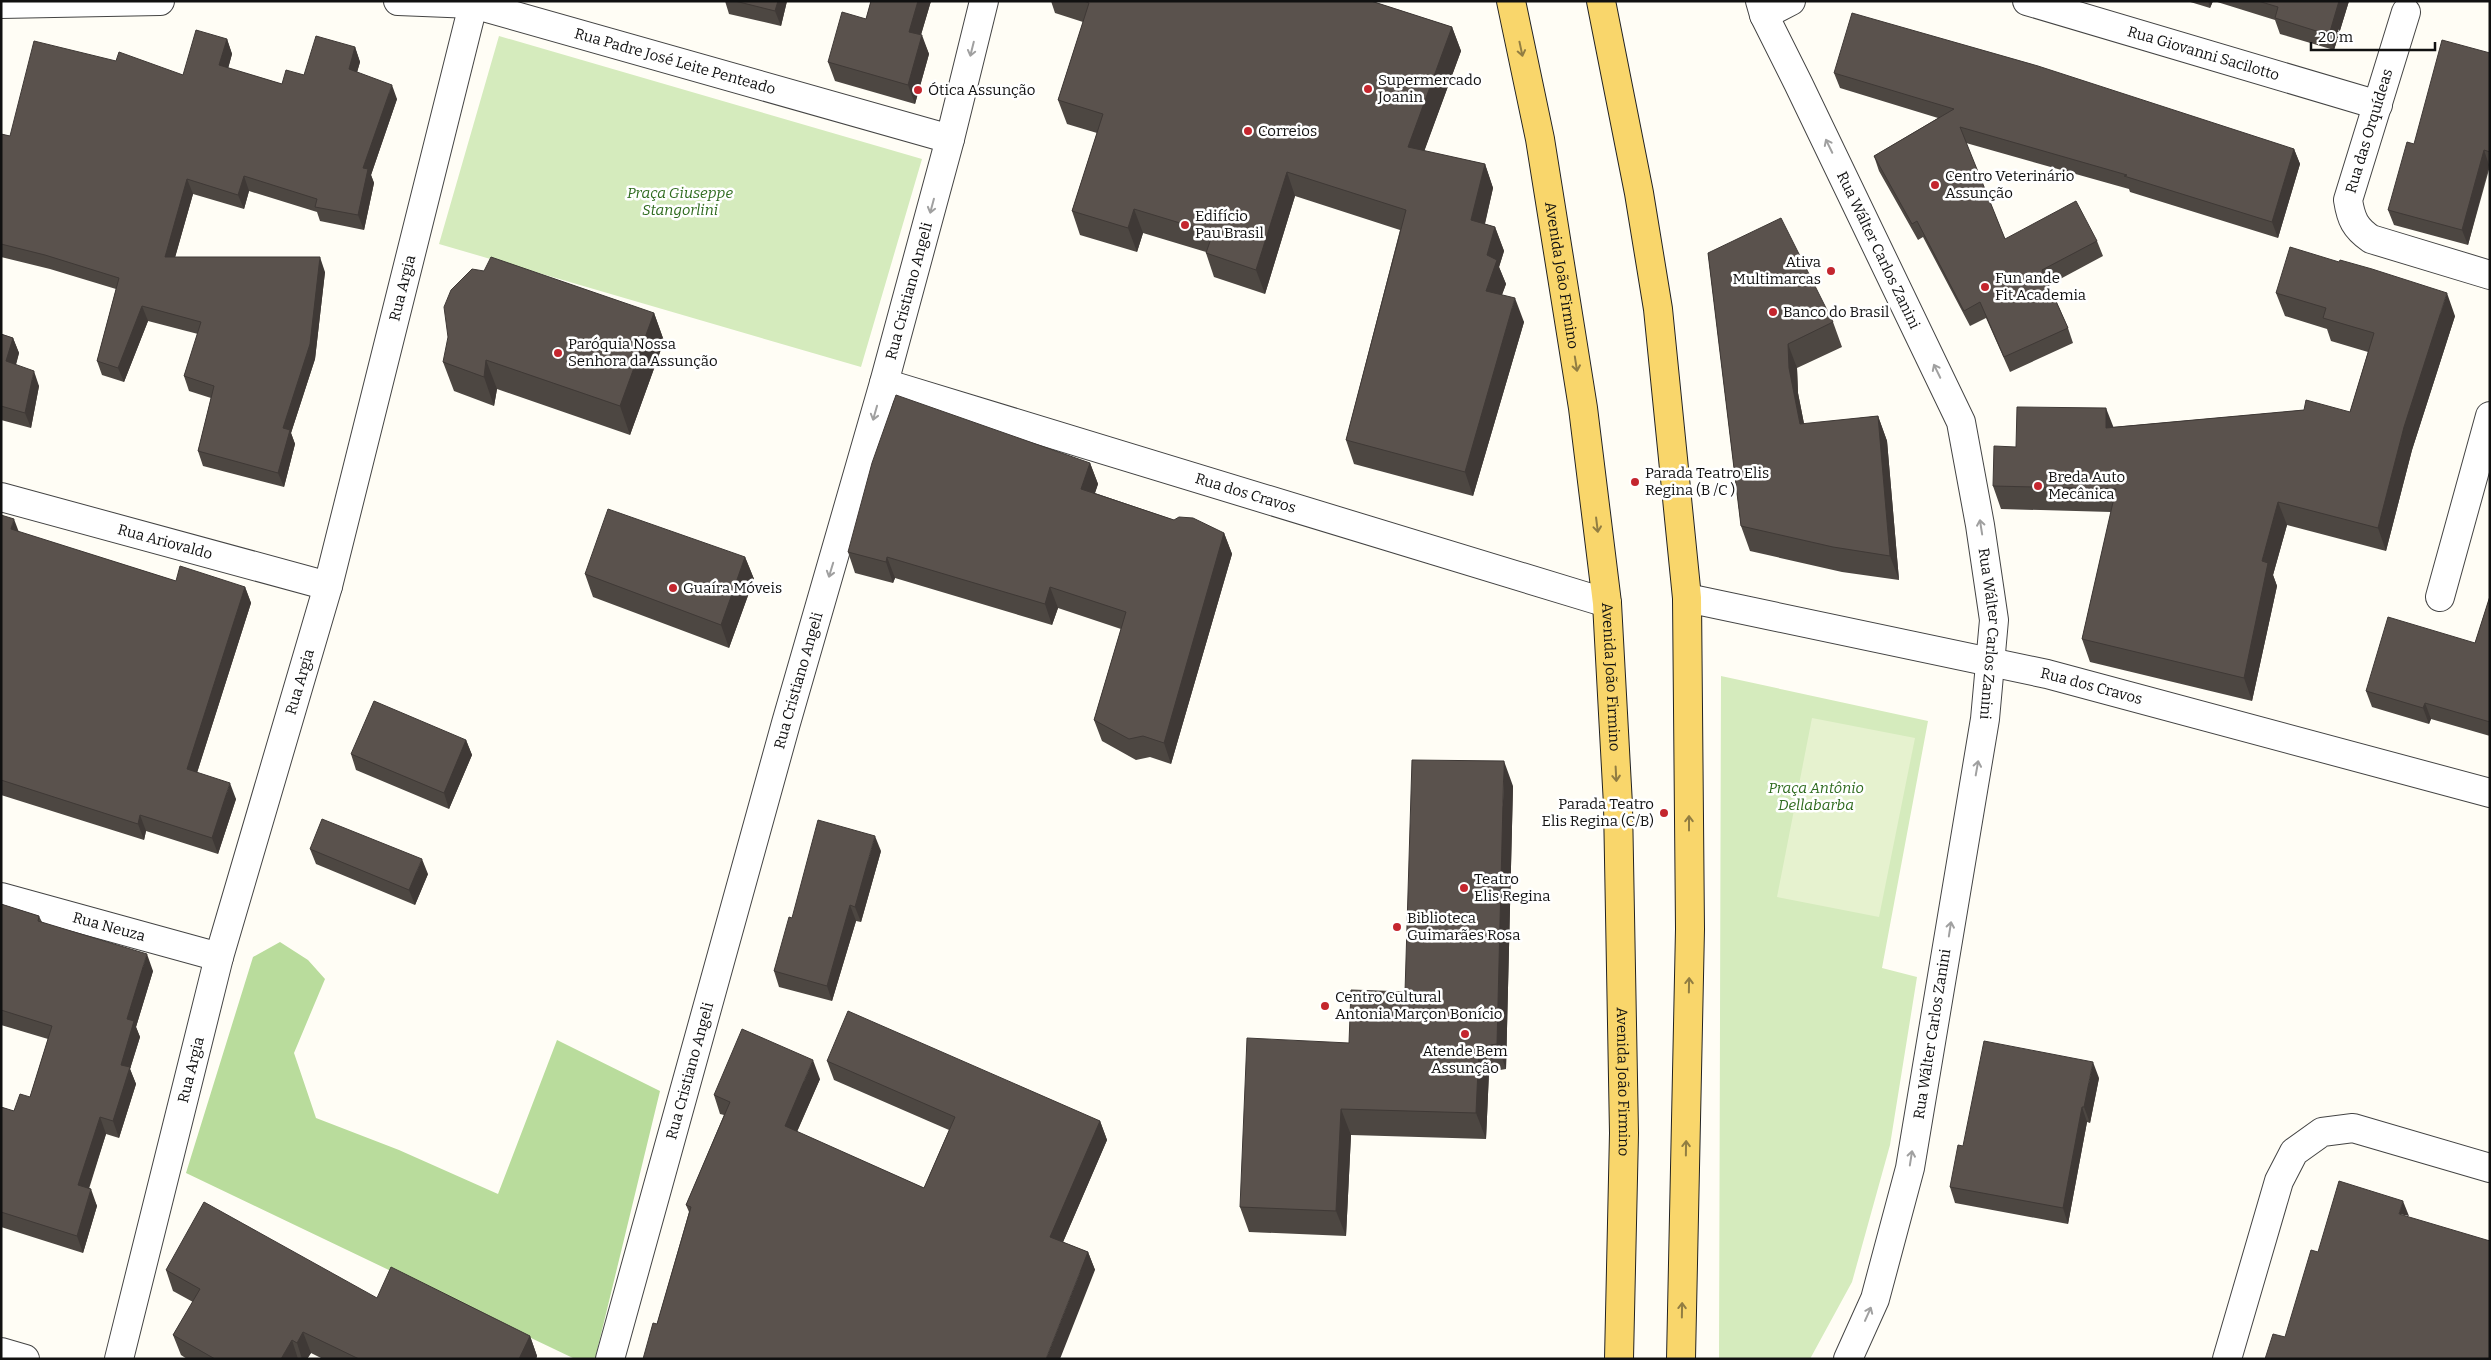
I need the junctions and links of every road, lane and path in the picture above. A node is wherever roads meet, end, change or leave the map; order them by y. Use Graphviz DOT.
graph roads {
  1 [pos="160,1"];
  2 [pos="398,1"];
  3 [pos="984,1"];
  4 [pos="1511,1"];
  5 [pos="1601,1"];
  6 [pos="1791,1"];
  7 [pos="2027,1"];
  8 [pos="473,3"];
  9 [pos="1,4"];
  10 [pos="1762,8"];
  11 [pos="2406,12"];
  12 [pos="2378,105"];
  13 [pos="950,139"];
  14 [pos="2490,275"];
  15 [pos="884,382"];
  16 [pos="2490,416"];
  17 [pos="1,497"];
  18 [pos="328,586"];
  19 [pos="2440,597"];
  20 [pos="1688,598"];
  21 [pos="1607,603"];
  22 [pos="1990,662"];
  23 [pos="2490,793"];
  24 [pos="1,897"];
  25 [pos="218,957"];
  26 [pos="2490,1168"];
  27 [pos="1,1352"];
  28 [pos="25,1359"];
  29 [pos="119,1359"];
  30 [pos="610,1359"];
  31 [pos="1619,1359"];
  32 [pos="1681,1359"];
  33 [pos="1848,1359"];
  34 [pos="2228,1359"];
  1 -- 9 [label="street"];
  2 -- 8 [label="street, Rua Padre José Leite Penteado"];
  3 -- 13 [label="street, Rua Cristiano Angeli, one-way"];
  4 -- 21 [label="main road, Avenida João Firmino, one-way"];
  5 -- 20 [label="main road"];
  6 -- 10 [label="street"];
  7 -- 12 [label="street, Rua Giovanni Sacilotto"];
  8 -- 13 [label="street, Rua Padre José Leite Penteado"];
  8 -- 18 [label="street, Rua Argia"];
  22 -- 10 [label="street, Rua Wálter Carlos Zanini, one-way"];
  11 -- 12 [label="street, Rua das Orquídeas"];
  12 -- 14 [label="street, Rua das Orquídeas"];
  13 -- 15 [label="street, Rua Cristiano Angeli, one-way"];
  15 -- 21 [label="street, Rua dos Cravos"];
  15 -- 30 [label="street, Rua Cristiano Angeli, one-way"];
  16 -- 19 [label="street"];
  17 -- 18 [label="street, Rua Ariovaldo"];
  18 -- 25 [label="street, Rua Argia"];
  20 -- 22 [label="street, Rua dos Cravos"];
  32 -- 20 [label="main road, one-way"];
  21 -- 31 [label="main road, Avenida João Firmino, one-way"];
  22 -- 23 [label="street, Rua dos Cravos"];
  33 -- 22 [label="street, Rua Wálter Carlos Zanini, one-way"];
  24 -- 25 [label="street, Rua Neuza"];
  25 -- 29 [label="street, Rua Argia"];
  26 -- 34 [label="street"];
  27 -- 28 [label="street"];
}
